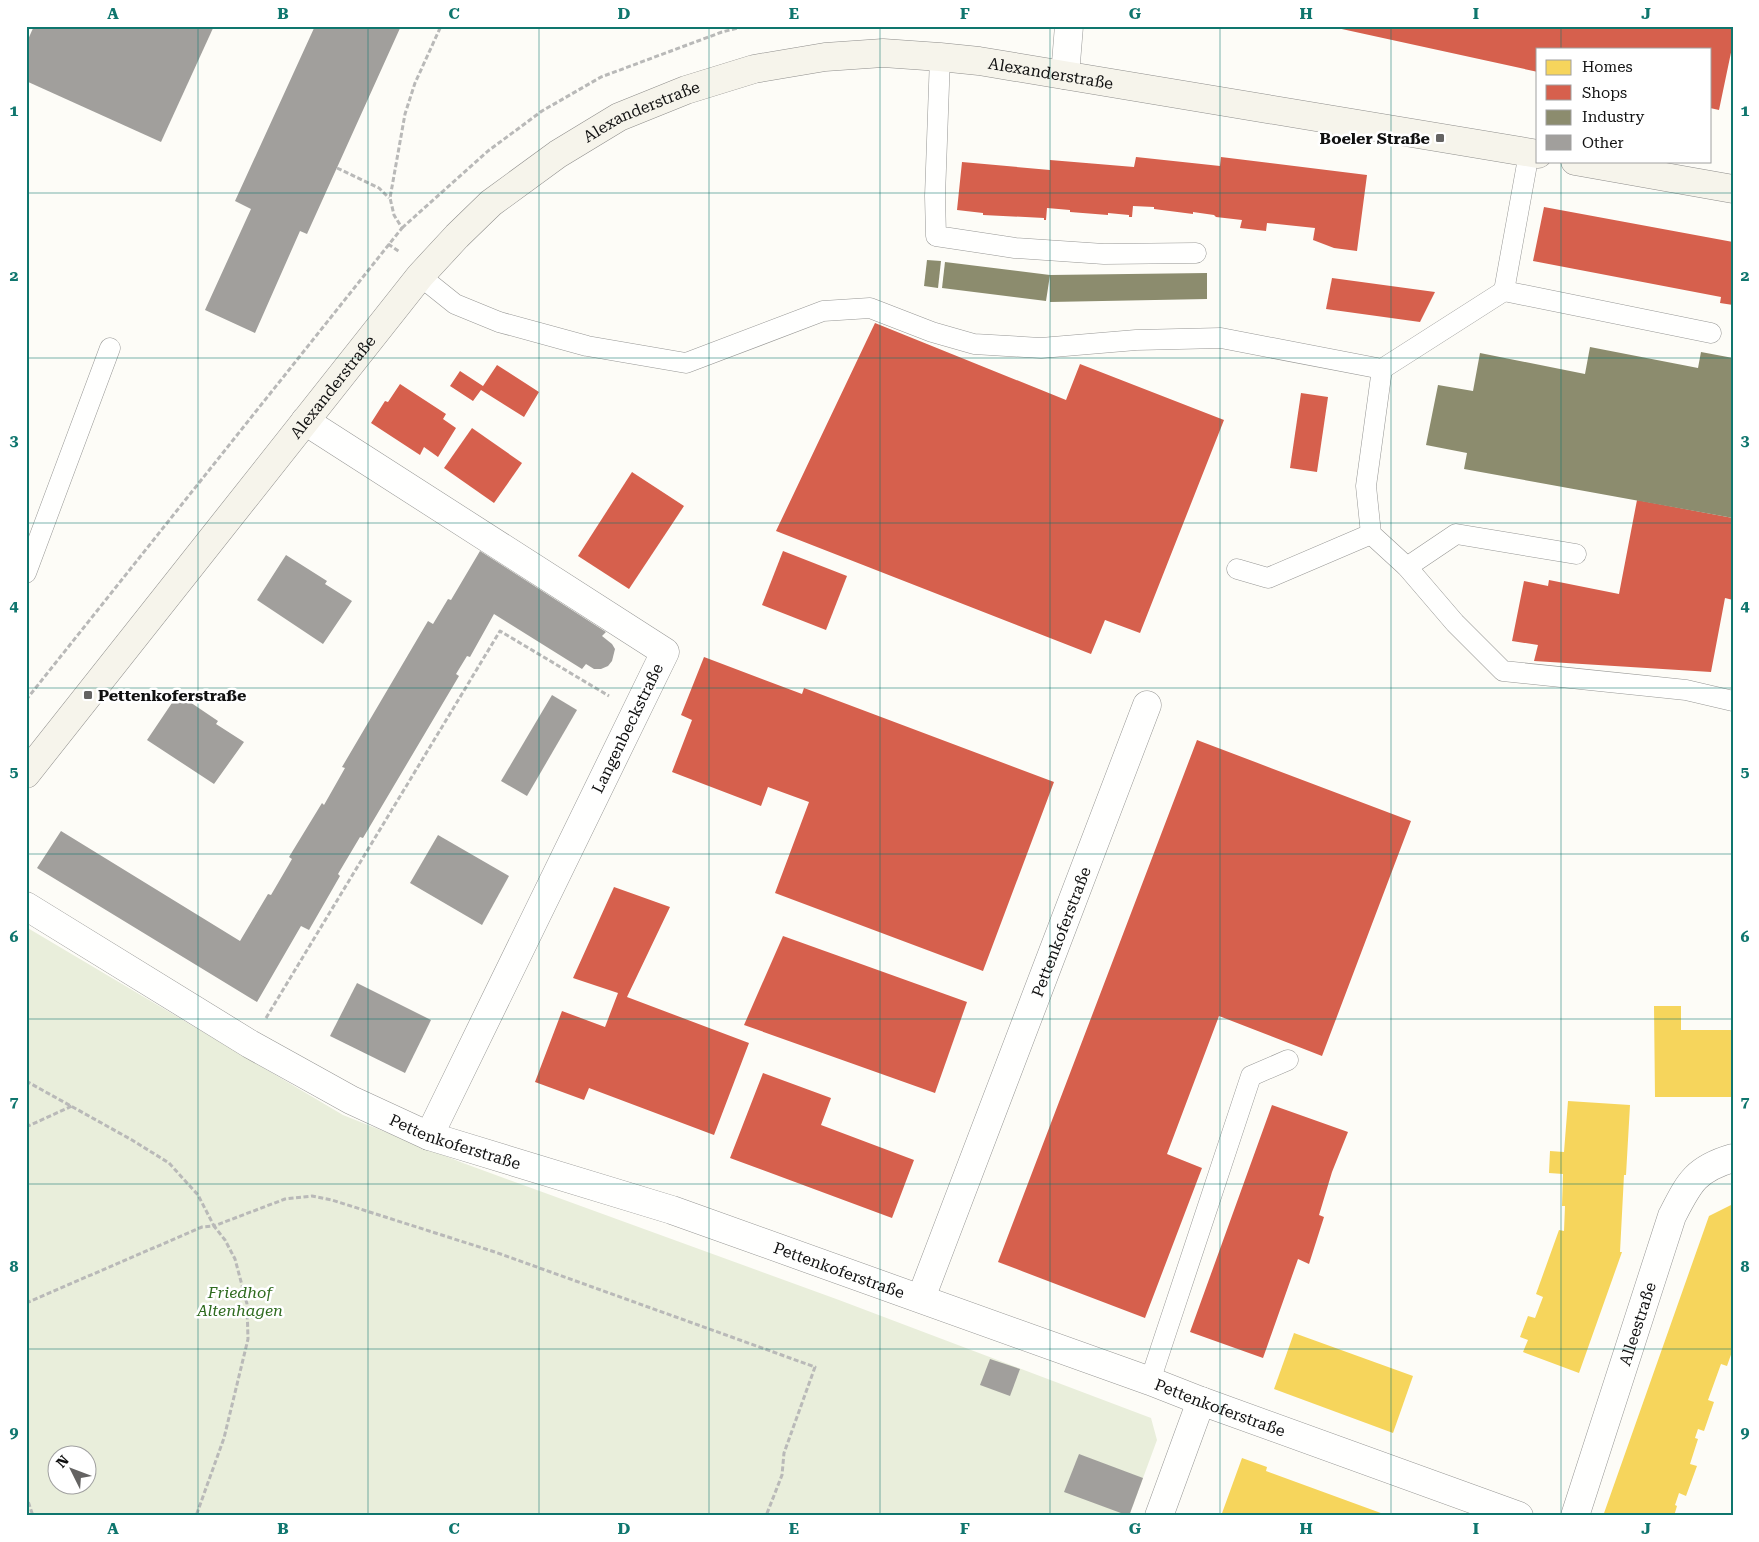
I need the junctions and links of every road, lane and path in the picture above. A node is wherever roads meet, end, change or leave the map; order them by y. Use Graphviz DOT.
graph roads {
  1 [pos="441,26"];
  2 [pos="1069,26"];
  3 [pos="940,57"];
  4 [pos="1064,75"];
  5 [pos="1533,153"];
  6 [pos="1581,162"];
  7 [pos="337,168"];
  8 [pos="1733,189"];
  9 [pos="390,198"];
  10 [pos="1196,253"];
  11 [pos="420,276"];
  12 [pos="1504,291"];
  13 [pos="1711,333"];
  14 [pos="110,348"];
  15 [pos="1382,370"];
  16 [pos="305,421"];
  17 [pos="1371,534"];
  18 [pos="1576,554"];
  19 [pos="1408,567"];
  20 [pos="1236,568"];
  21 [pos="26,573"];
  22 [pos="26,700"];
  23 [pos="1733,701"];
  24 [pos="1147,705"];
  25 [pos="635,712"];
  26 [pos="26,774"];
  27 [pos="26,906"];
  28 [pos="250,1044"];
  29 [pos="1288,1060"];
  30 [pos="26,1081"];
  31 [pos="72,1106"];
  32 [pos="26,1127"];
  33 [pos="429,1136"];
  34 [pos="1733,1158"];
  35 [pos="214,1226"];
  36 [pos="921,1298"];
  37 [pos="26,1303"];
  38 [pos="1150,1381"];
  39 [pos="1201,1401"];
  40 [pos="26,1495"];
  41 [pos="33,1516"];
  42 [pos="196,1516"];
  43 [pos="766,1516"];
  44 [pos="1159,1516"];
  45 [pos="1519,1516"];
  46 [pos="1575,1516"];
  1 -- 9 [label="path"];
  2 -- 4 [label="street"];
  3 -- 4 [label="main road, Alexanderstraße"];
  3 -- 10 [label="lane"];
  3 -- 11 [label="main road, Alexanderstraße"];
  4 -- 5 [label="main road, Alexanderstraße"];
  5 -- 12 [label="lane"];
  6 -- 8 [label="main road"];
  7 -- 9 [label="path"];
  9 -- 22 [label="path"];
  11 -- 15 [label="lane"];
  11 -- 16 [label="main road, Alexanderstraße"];
  12 -- 13 [label="lane"];
  12 -- 15 [label="lane"];
  14 -- 21 [label="lane"];
  15 -- 17 [label="lane"];
  16 -- 25 [label="street, Langenbeckstraße"];
  16 -- 26 [label="main road, Alexanderstraße"];
  17 -- 19 [label="lane"];
  17 -- 20 [label="lane"];
  18 -- 19 [label="lane"];
  19 -- 23 [label="lane"];
  24 -- 36 [label="street, Pettenkoferstraße"];
  25 -- 28 [label="path"];
  25 -- 33 [label="street, Langenbeckstraße"];
  27 -- 28 [label="street, Pettenkoferstraße"];
  28 -- 33 [label="street, Pettenkoferstraße"];
  29 -- 38 [label="lane"];
  30 -- 31 [label="path"];
  31 -- 32 [label="path"];
  31 -- 35 [label="path"];
  33 -- 36 [label="street, Pettenkoferstraße"];
  34 -- 46 [label="street, Alleestraße"];
  35 -- 37 [label="path"];
  35 -- 42 [label="path"];
  35 -- 43 [label="path"];
  36 -- 38 [label="street, Pettenkoferstraße"];
  38 -- 39 [label="street, Pettenkoferstraße"];
  39 -- 44 [label="street"];
  39 -- 45 [label="street, Pettenkoferstraße"];
  40 -- 41 [label="path"];
}
